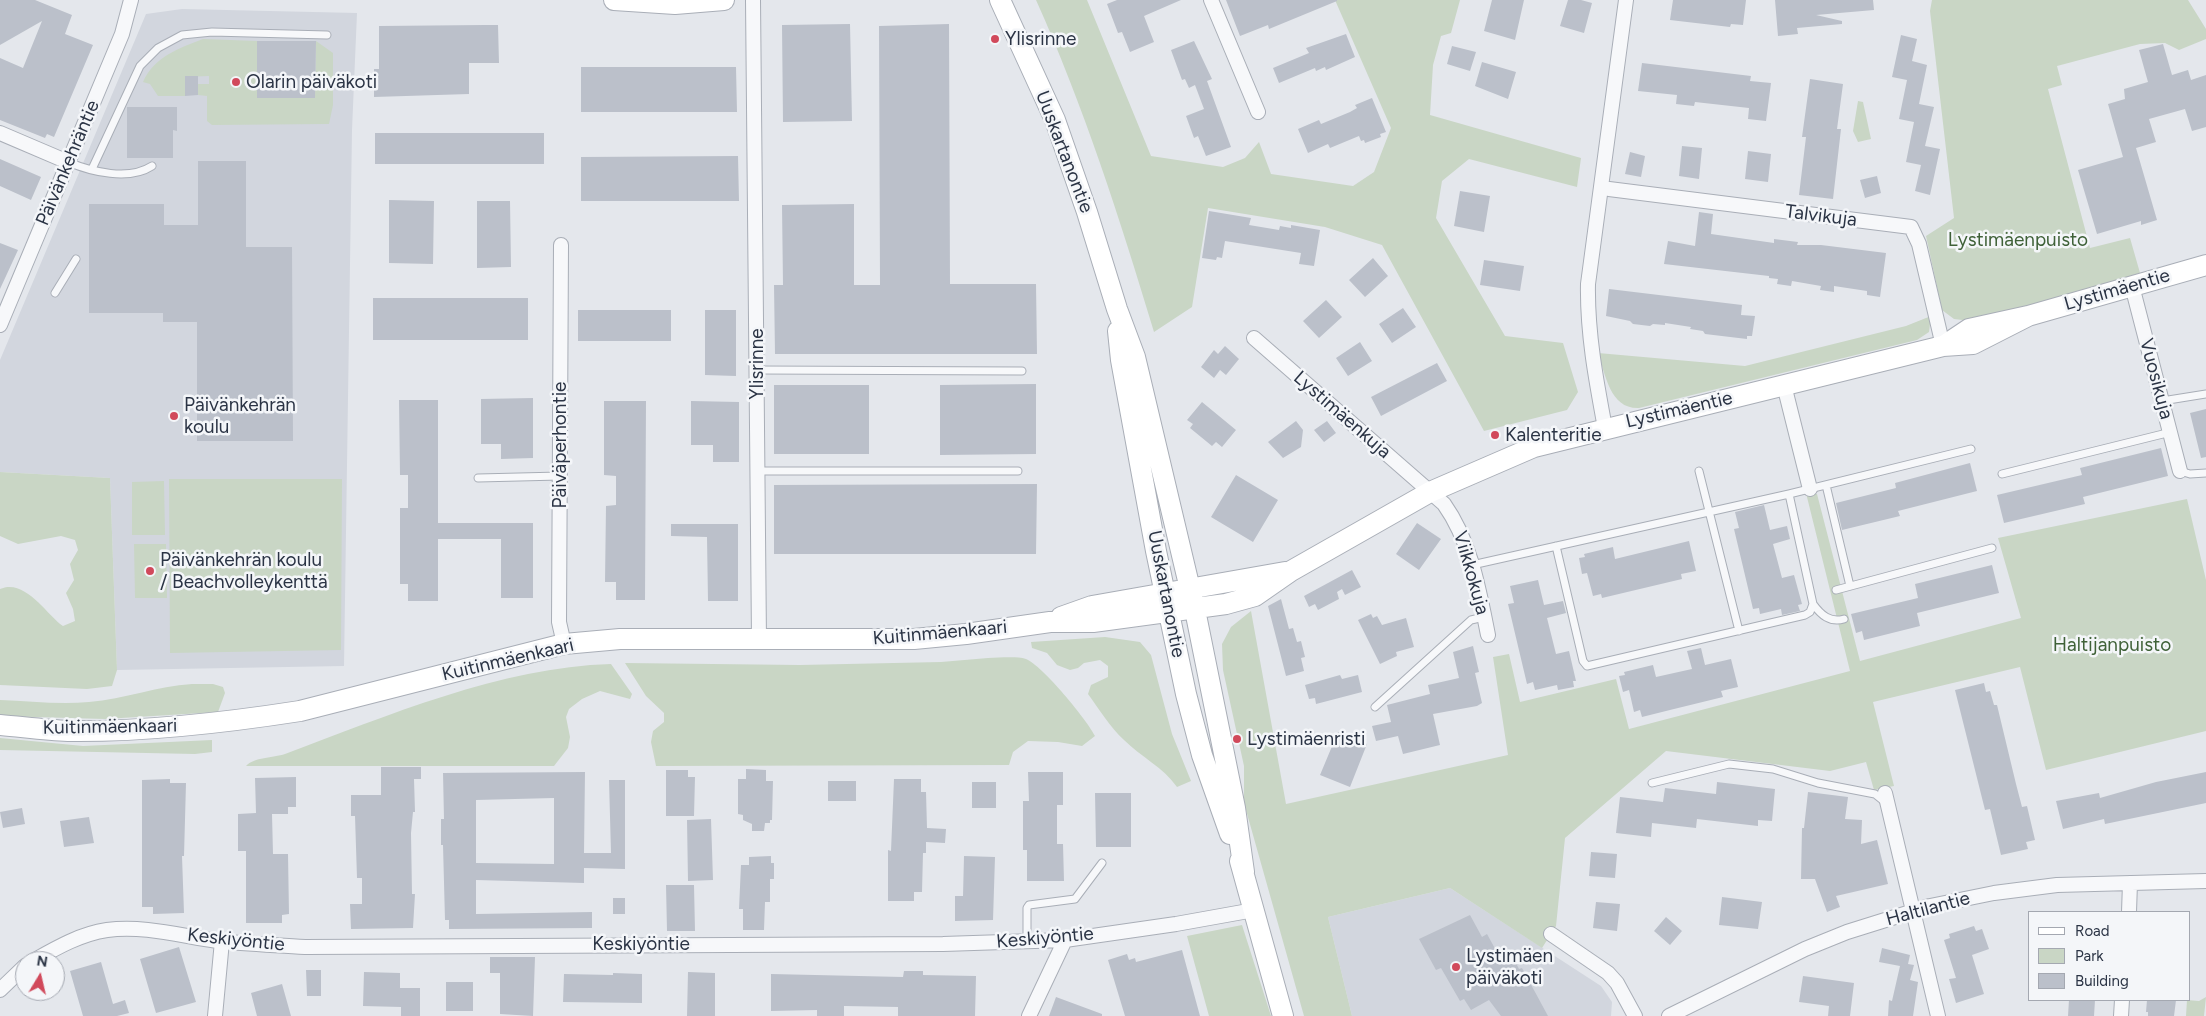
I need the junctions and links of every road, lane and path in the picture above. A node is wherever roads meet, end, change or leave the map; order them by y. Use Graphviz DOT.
graph roads {
  1 [pos="131,0"];
  2 [pos="614,0"];
  3 [pos="724,0"];
  4 [pos="753,0"];
  5 [pos="1000,0"];
  6 [pos="1211,0"];
  7 [pos="1626,0"];
  8 [pos="327,35"];
  9 [pos="1258,112"];
  10 [pos="0,133"];
  11 [pos="68,162"];
  12 [pos="152,166"];
  13 [pos="92,170"];
  14 [pos="1609,189"];
  15 [pos="561,245"];
  16 [pos="76,259"];
  17 [pos="2206,264"];
  18 [pos="2132,286"];
  19 [pos="55,293"];
  20 [pos="1117,309"];
  21 [pos="0,325"];
  22 [pos="1254,338"];
  23 [pos="1943,346"];
  24 [pos="757,370"];
  25 [pos="1022,371"];
  26 [pos="1784,385"];
  27 [pos="2206,394"];
  28 [pos="2162,401"];
  29 [pos="1606,428"];
  30 [pos="2171,432"];
  31 [pos="1971,449"];
  32 [pos="758,471"];
  33 [pos="1018,471"];
  34 [pos="1699,471"];
  35 [pos="2180,471"];
  36 [pos="2206,473"];
  37 [pos="2002,474"];
  38 [pos="560,476"];
  39 [pos="478,478"];
  40 [pos="1826,485"];
  41 [pos="1810,489"];
  42 [pos="1430,492"];
  43 [pos="1789,494"];
  44 [pos="1709,512"];
  45 [pos="1556,546"];
  46 [pos="1992,548"];
  47 [pos="1472,565"];
  48 [pos="1292,570"];
  49 [pos="1850,586"];
  50 [pos="1190,588"];
  51 [pos="1836,590"];
  52 [pos="1165,592"];
  53 [pos="1813,604"];
  54 [pos="1195,610"];
  55 [pos="1169,613"];
  56 [pos="1484,617"];
  57 [pos="1844,619"];
  58 [pos="1050,622"];
  59 [pos="1739,631"];
  60 [pos="1488,635"];
  61 [pos="759,639"];
  62 [pos="564,644"];
  63 [pos="1375,707"];
  64 [pos="0,725"];
  65 [pos="1652,783"];
  66 [pos="1886,799"];
  67 [pos="1102,863"];
  68 [pos="1244,872"];
  69 [pos="2206,881"];
  70 [pos="2130,883"];
  71 [pos="1254,910"];
  72 [pos="1914,911"];
  73 [pos="2129,911"];
  74 [pos="1551,934"];
  75 [pos="1065,940"];
  76 [pos="222,941"];
  77 [pos="1027,941"];
  78 [pos="50,951"];
  79 [pos="15,976"];
  80 [pos="0,990"];
  81 [pos="2122,1001"];
  82 [pos="215,1016"];
  83 [pos="1029,1016"];
  84 [pos="1283,1016"];
  85 [pos="1635,1016"];
  86 [pos="1669,1016"];
  87 [pos="1938,1016"];
  88 [pos="2121,1016"];
  1 -- 11 [label="street, Päivänkehräntie"];
  2 -- 3 [label="street"];
  4 -- 24 [label="street, Ylisrinne"];
  5 -- 20 [label="street, Uuskartanontie"];
  6 -- 9 [label="street"];
  7 -- 29 [label="street"];
  8 -- 13 [label="lane"];
  10 -- 11 [label="street"];
  11 -- 13 [label="lane"];
  11 -- 21 [label="street, Päivänkehräntie"];
  12 -- 13 [label="lane"];
  14 -- 23 [label="street, Talvikuja"];
  15 -- 38 [label="street, Päiväperhontie"];
  16 -- 19 [label="lane"];
  17 -- 18 [label="street, Lystimäentie"];
  18 -- 23 [label="street, Lystimäentie"];
  18 -- 28 [label="street, Vuosikuja"];
  20 -- 50 [label="street, Uuskartanontie"];
  20 -- 52 [label="street, Uuskartanontie"];
  22 -- 42 [label="street, Lystimäenkuja"];
  23 -- 26 [label="street, Lystimäentie"];
  24 -- 25 [label="lane"];
  24 -- 32 [label="street, Ylisrinne"];
  26 -- 29 [label="street, Lystimäentie"];
  26 -- 41 [label="street"];
  27 -- 28 [label="lane"];
  28 -- 30 [label="street, Vuosikuja"];
  29 -- 42 [label="street, Lystimäentie"];
  30 -- 35 [label="street, Vuosikuja"];
  30 -- 37 [label="lane"];
  31 -- 40 [label="lane"];
  32 -- 33 [label="lane"];
  32 -- 61 [label="street, Ylisrinne"];
  34 -- 44 [label="lane"];
  35 -- 36 [label="lane"];
  38 -- 39 [label="lane"];
  38 -- 62 [label="street, Päiväperhontie"];
  40 -- 41 [label="lane"];
  40 -- 49 [label="lane"];
  41 -- 43 [label="lane"];
  42 -- 47 [label="street, Viikkokuja"];
  42 -- 48 [label="street, Lystimäentie"];
  43 -- 44 [label="lane"];
  43 -- 53 [label="lane"];
  44 -- 45 [label="lane"];
  44 -- 59 [label="lane"];
  45 -- 47 [label="lane"];
  45 -- 59 [label="lane"];
  46 -- 49 [label="lane"];
  47 -- 56 [label="street, Viikkokuja"];
  48 -- 50 [label="street, Lystimäentie"];
  48 -- 54 [label="street, Lystimäentie"];
  49 -- 51 [label="lane"];
  50 -- 52 [label="street, Lystimäentie"];
  50 -- 54 [label="street, Uuskartanontie"];
  52 -- 55 [label="street, Uuskartanontie"];
  52 -- 58 [label="street, Kuitinmäenkaari"];
  53 -- 57 [label="lane"];
  53 -- 59 [label="lane"];
  54 -- 55 [label="street, Lystimäentie"];
  54 -- 68 [label="street, Uuskartanontie"];
  55 -- 58 [label="street, Kuitinmäenkaari"];
  55 -- 68 [label="street, Uuskartanontie"];
  56 -- 60 [label="street, Viikkokuja"];
  56 -- 63 [label="lane"];
  58 -- 61 [label="street, Kuitinmäenkaari"];
  61 -- 62 [label="street, Kuitinmäenkaari"];
  62 -- 64 [label="street, Kuitinmäenkaari"];
  65 -- 66 [label="lane"];
  66 -- 72 [label="street"];
  67 -- 77 [label="lane"];
  68 -- 71 [label="street, Uuskartanontie"];
  69 -- 70 [label="street, Haltilantie"];
  70 -- 72 [label="street, Haltilantie"];
  70 -- 73 [label="street"];
  71 -- 75 [label="street, Keskiyöntie"];
  71 -- 84 [label="street, Uuskartanontie"];
  72 -- 86 [label="street, Haltilantie"];
  72 -- 87 [label="street"];
  74 -- 85 [label="street"];
  75 -- 77 [label="street, Keskiyöntie"];
  75 -- 83 [label="street"];
  76 -- 77 [label="street, Keskiyöntie"];
  76 -- 78 [label="street, Keskiyöntie"];
  76 -- 82 [label="street"];
  79 -- 80 [label="street"];
  81 -- 88 [label="street"];
}
